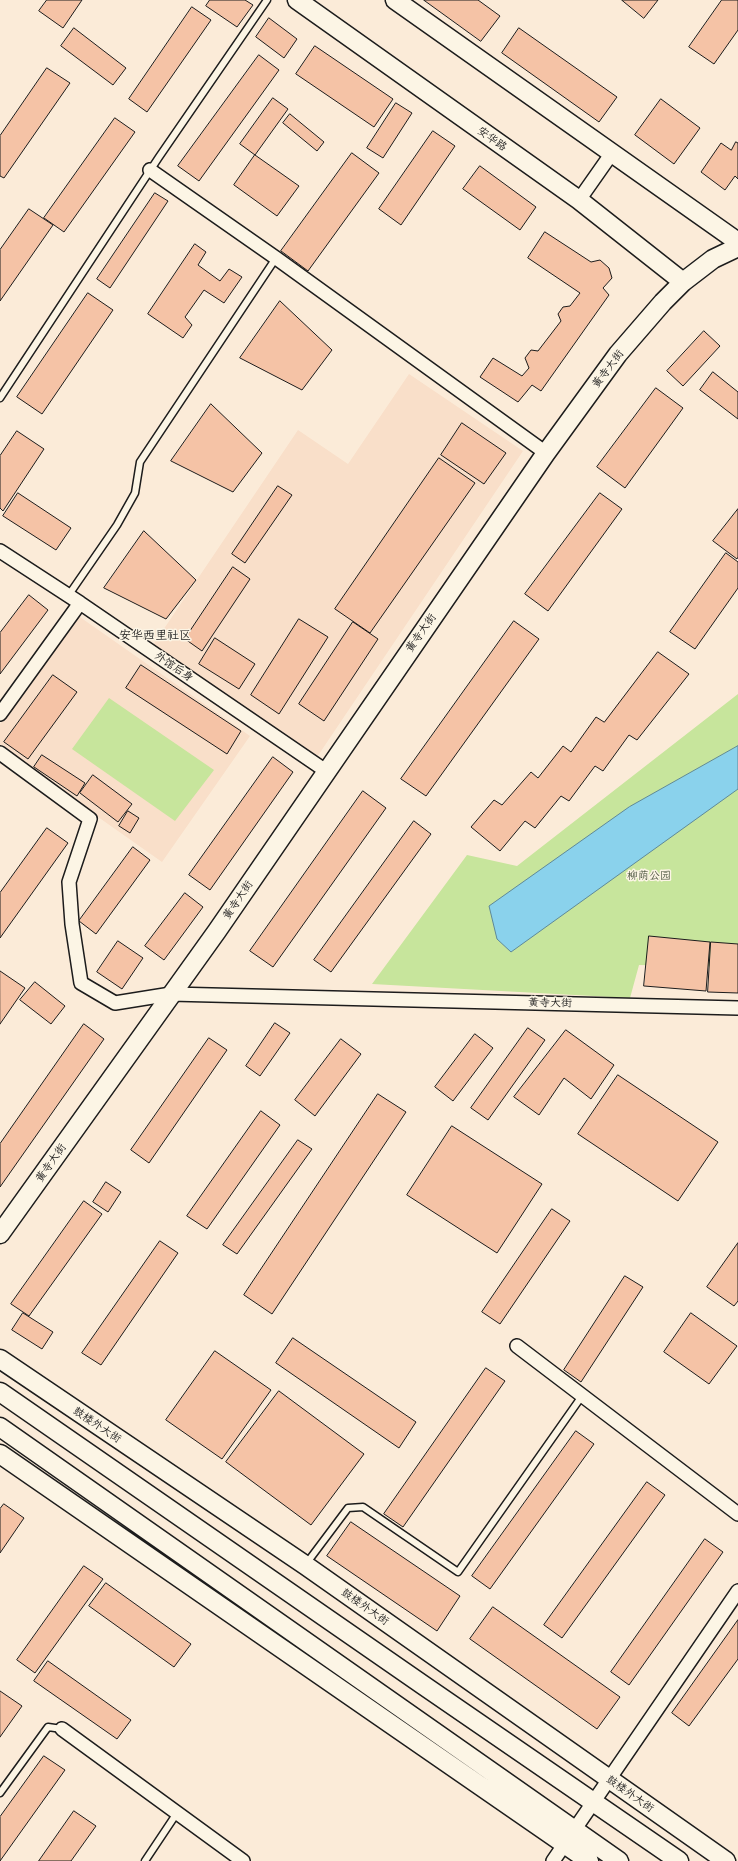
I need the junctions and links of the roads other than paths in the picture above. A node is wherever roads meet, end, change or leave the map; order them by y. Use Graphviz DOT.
graph roads {
  1 [pos="267,0"];
  2 [pos="297,0"];
  3 [pos="395,0"];
  4 [pos="612,153"];
  5 [pos="150,170"];
  6 [pos="579,200"];
  7 [pos="738,242"];
  8 [pos="738,247"];
  9 [pos="276,258"];
  10 [pos="683,282"];
  11 [pos="0,398"];
  12 [pos="546,453"];
  13 [pos="0,551"];
  14 [pos="68,596"];
  15 [pos="80,602"];
  16 [pos="0,714"];
  17 [pos="0,753"];
  18 [pos="326,771"];
  19 [pos="171,994"];
  20 [pos="738,1008"];
  21 [pos="0,1234"];
  22 [pos="517,1346"];
  23 [pos="0,1359"];
  24 [pos="0,1392"];
  25 [pos="582,1396"];
  26 [pos="0,1427"];
  27 [pos="0,1454"];
  28 [pos="738,1514"];
  29 [pos="305,1565"];
  30 [pos="738,1591"];
  31 [pos="62,1729"];
  32 [pos="608,1779"];
  33 [pos="0,1793"];
  34 [pos="593,1801"];
  35 [pos="177,1813"];
  36 [pos="569,1837"];
  37 [pos="144,1861"];
  38 [pos="243,1861"];
  39 [pos="553,1861"];
  40 [pos="589,1861"];
  41 [pos="619,1861"];
  42 [pos="679,1861"];
  43 [pos="726,1861"];
  1 -- 5 [label="lane"];
  2 -- 6 [label="street, 安华路"];
  3 -- 4 [label="street"];
  4 -- 6 [label="street"];
  4 -- 7 [label="street"];
  5 -- 9 [label="street"];
  5 -- 11 [label="lane"];
  6 -- 10 [label="street, 安华路"];
  8 -- 10 [label="street, 黄寺大街"];
  9 -- 12 [label="street"];
  9 -- 14 [label="lane"];
  10 -- 12 [label="street, 黄寺大街"];
  12 -- 18 [label="street, 黄寺大街"];
  13 -- 14 [label="street, 外馆后身"];
  14 -- 15 [label="street, 外馆后身"];
  15 -- 16 [label="street"];
  15 -- 18 [label="street, 外馆后身"];
  17 -- 19 [label="street, 黄寺大街"];
  18 -- 19 [label="street, 黄寺大街"];
  19 -- 20 [label="street, 黄寺大街"];
  19 -- 21 [label="street, 黄寺大街"];
  22 -- 25 [label="street"];
  23 -- 29 [label="street, 鼓楼外大街"];
  24 -- 34 [label="street"];
  25 -- 28 [label="street"];
  25 -- 29 [label="lane"];
  26 -- 36 [label="street"];
  27 -- 36 [label="street"];
  29 -- 32 [label="street, 鼓楼外大街"];
  30 -- 32 [label="street"];
  31 -- 33 [label="lane"];
  31 -- 35 [label="street"];
  32 -- 34 [label="street"];
  32 -- 43 [label="street, 鼓楼外大街"];
  34 -- 36 [label="street"];
  34 -- 42 [label="street"];
  35 -- 37 [label="lane"];
  35 -- 38 [label="street"];
  36 -- 39 [label="street"];
  36 -- 40 [label="street"];
  36 -- 41 [label="street"];
}
